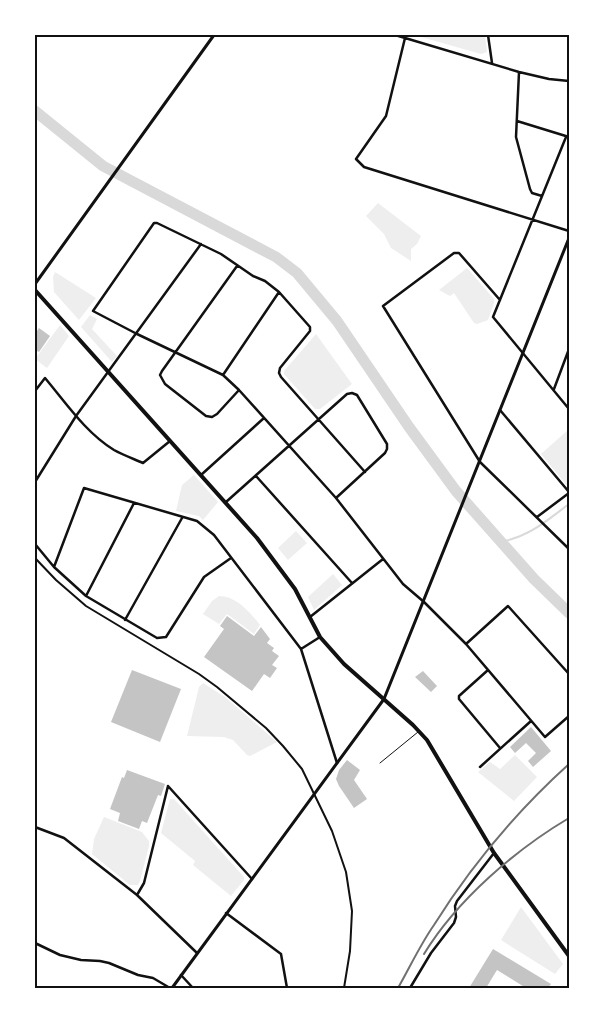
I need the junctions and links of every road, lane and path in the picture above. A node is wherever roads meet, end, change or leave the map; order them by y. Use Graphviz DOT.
graph roads {
  1 [pos="214,35"];
  2 [pos="395,35"];
  3 [pos="488,35"];
  4 [pos="405,38"];
  5 [pos="492,63"];
  6 [pos="519,72"];
  7 [pos="569,82"];
  8 [pos="517,121"];
  9 [pos="568,137"];
  10 [pos="542,196"];
  11 [pos="533,219"];
  12 [pos="569,230"];
  13 [pos="569,238"];
  14 [pos="201,244"];
  15 [pos="236,266"];
  16 [pos="35,284"];
  17 [pos="35,290"];
  18 [pos="280,292"];
  19 [pos="500,300"];
  20 [pos="136,334"];
  21 [pos="569,349"];
  22 [pos="175,353"];
  23 [pos="523,353"];
  24 [pos="109,373"];
  25 [pos="223,375"];
  26 [pos="238,390"];
  27 [pos="554,390"];
  28 [pos="35,391"];
  29 [pos="569,409"];
  30 [pos="500,410"];
  31 [pos="76,416"];
  32 [pos="264,418"];
  33 [pos="318,420"];
  34 [pos="170,441"];
  35 [pos="289,446"];
  36 [pos="480,462"];
  37 [pos="365,472"];
  38 [pos="201,475"];
  39 [pos="256,476"];
  40 [pos="35,482"];
  41 [pos="569,493"];
  42 [pos="565,496"];
  43 [pos="336,498"];
  44 [pos="569,498"];
  45 [pos="226,502"];
  46 [pos="134,503"];
  47 [pos="537,517"];
  48 [pos="182,518"];
  49 [pos="35,544"];
  50 [pos="569,549"];
  51 [pos="35,558"];
  52 [pos="231,558"];
  53 [pos="383,559"];
  54 [pos="54,567"];
  55 [pos="352,583"];
  56 [pos="86,596"];
  57 [pos="424,602"];
  58 [pos="310,617"];
  59 [pos="125,620"];
  60 [pos="320,637"];
  61 [pos="466,644"];
  62 [pos="301,649"];
  63 [pos="488,670"];
  64 [pos="569,674"];
  65 [pos="384,699"];
  66 [pos="569,716"];
  67 [pos="531,721"];
  68 [pos="419,731"];
  69 [pos="500,748"];
  70 [pos="337,762"];
  71 [pos="380,763"];
  72 [pos="480,767"];
  73 [pos="314,794"];
  74 [pos="35,827"];
  75 [pos="494,853"];
  76 [pos="252,878"];
  77 [pos="136,895"];
  78 [pos="226,913"];
  79 [pos="35,943"];
  80 [pos="197,953"];
  81 [pos="569,956"];
  82 [pos="181,975"];
  83 [pos="171,988"];
  84 [pos="193,988"];
  85 [pos="287,988"];
  86 [pos="344,988"];
  87 [pos="410,988"];
  1 -- 16 [label="street"];
  2 -- 4 [label="street"];
  3 -- 5 [label="street"];
  4 -- 5 [label="street"];
  4 -- 11 [label="street"];
  5 -- 6 [label="street"];
  6 -- 7 [label="street"];
  6 -- 8 [label="street"];
  8 -- 9 [label="street"];
  8 -- 10 [label="street"];
  9 -- 10 [label="street"];
  10 -- 11 [label="street"];
  11 -- 12 [label="street"];
  11 -- 19 [label="street"];
  13 -- 23 [label="street"];
  14 -- 15 [label="street"];
  14 -- 20 [label="street"];
  14 -- 20 [label="street"];
  15 -- 18 [label="street"];
  15 -- 22 [label="street"];
  17 -- 24 [label="main road"];
  18 -- 25 [label="street"];
  18 -- 33 [label="street"];
  19 -- 23 [label="street"];
  19 -- 36 [label="street"];
  20 -- 22 [label="street"];
  20 -- 24 [label="street"];
  21 -- 27 [label="street"];
  22 -- 25 [label="street"];
  22 -- 26 [label="street"];
  23 -- 27 [label="street"];
  23 -- 30 [label="street"];
  24 -- 31 [label="street"];
  24 -- 34 [label="main road"];
  25 -- 26 [label="street"];
  26 -- 32 [label="street"];
  27 -- 29 [label="street"];
  28 -- 31 [label="street"];
  30 -- 36 [label="street"];
  30 -- 41 [label="street"];
  31 -- 34 [label="street"];
  31 -- 40 [label="street"];
  32 -- 35 [label="street"];
  32 -- 38 [label="street"];
  33 -- 35 [label="street"];
  33 -- 37 [label="street"];
  33 -- 37 [label="street"];
  34 -- 38 [label="main road"];
  35 -- 39 [label="street"];
  35 -- 43 [label="street"];
  36 -- 47 [label="street"];
  36 -- 57 [label="street"];
  37 -- 43 [label="street"];
  38 -- 45 [label="main road"];
  39 -- 45 [label="street"];
  39 -- 55 [label="street"];
  41 -- 42 [label="street"];
  42 -- 44 [label="street"];
  42 -- 47 [label="street"];
  43 -- 53 [label="street"];
  45 -- 58 [label="main road"];
  46 -- 48 [label="street"];
  46 -- 54 [label="street"];
  46 -- 56 [label="street"];
  47 -- 50 [label="street"];
  48 -- 52 [label="street"];
  48 -- 59 [label="street"];
  49 -- 54 [label="street"];
  51 -- 73 [label="street"];
  52 -- 59 [label="street"];
  52 -- 62 [label="street"];
  53 -- 55 [label="street"];
  53 -- 57 [label="street"];
  54 -- 56 [label="street"];
  55 -- 58 [label="street"];
  56 -- 59 [label="street"];
  57 -- 61 [label="street"];
  57 -- 65 [label="street"];
  58 -- 60 [label="main road"];
  60 -- 62 [label="street"];
  60 -- 65 [label="main road"];
  61 -- 63 [label="street"];
  61 -- 64 [label="street"];
  62 -- 70 [label="street"];
  63 -- 67 [label="street"];
  63 -- 69 [label="street"];
  65 -- 68 [label="main road"];
  65 -- 70 [label="street"];
  66 -- 67 [label="street"];
  67 -- 69 [label="street"];
  68 -- 71 [label="lane"];
  68 -- 75 [label="main road"];
  69 -- 72 [label="street"];
  70 -- 73 [label="street"];
  73 -- 76 [label="street"];
  73 -- 86 [label="street"];
  74 -- 77 [label="street"];
  75 -- 81 [label="main road"];
  75 -- 87 [label="street"];
  76 -- 77 [label="street"];
  76 -- 78 [label="street"];
  77 -- 80 [label="street"];
  78 -- 80 [label="street"];
  78 -- 85 [label="street"];
  79 -- 83 [label="street"];
  80 -- 82 [label="street"];
  82 -- 83 [label="street"];
  82 -- 84 [label="street"];
}
